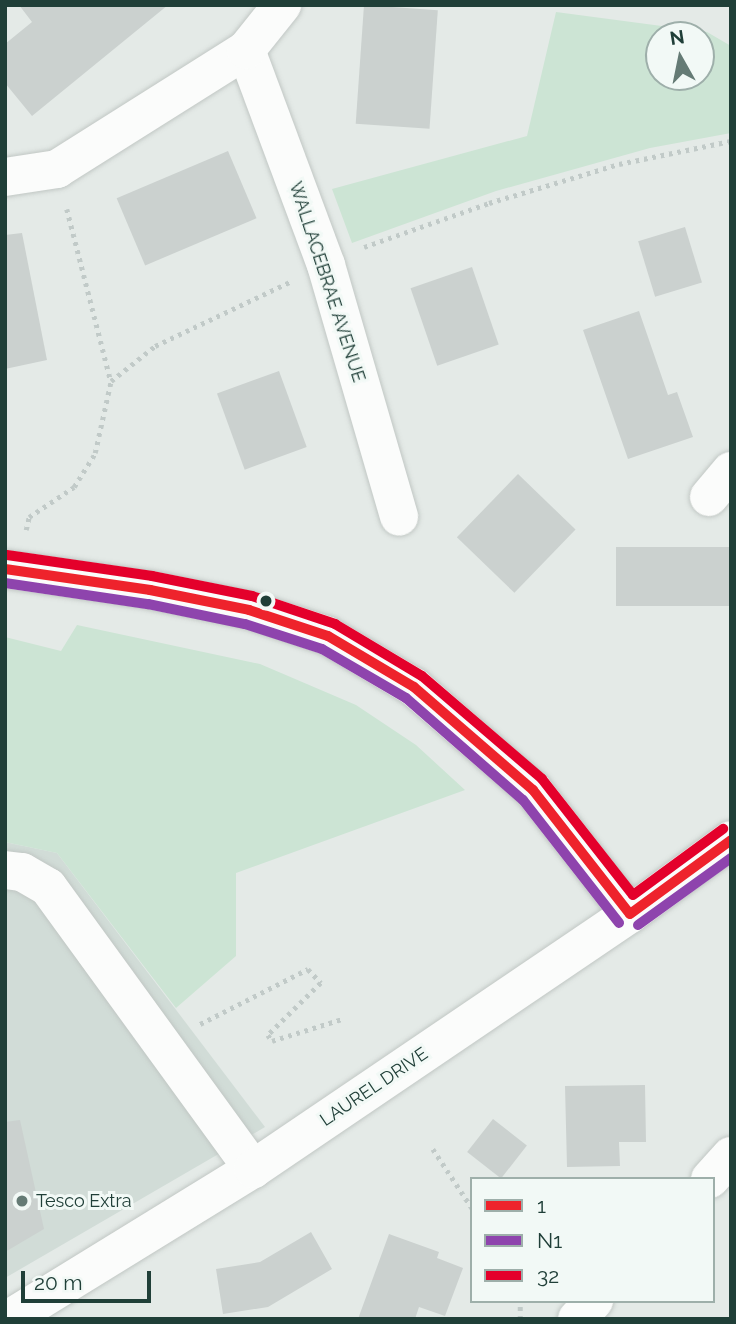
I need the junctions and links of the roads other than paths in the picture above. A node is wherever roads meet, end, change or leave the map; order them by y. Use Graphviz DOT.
graph roads {
  1 [pos="282,5"];
  2 [pos="246,50"];
  3 [pos="5,177"];
  4 [pos="399,517"];
  5 [pos="5,569"];
  6 [pos="731,841"];
  7 [pos="5,870"];
  8 [pos="629,914"];
  9 [pos="731,1156"];
  10 [pos="253,1169"];
  11 [pos="712,1177"];
  12 [pos="592,1303"];
  13 [pos="9,1319"];
  14 [pos="577,1319"];
  1 -- 2 [label="street"];
  2 -- 3 [label="street"];
  2 -- 4 [label="street, WALLACEBRAE AVENUE"];
  5 -- 8 [label="street"];
  6 -- 8 [label="street, LAUREL DRIVE"];
  7 -- 10 [label="street"];
  8 -- 10 [label="street, LAUREL DRIVE"];
  9 -- 11 [label="street"];
  10 -- 13 [label="street, LAUREL DRIVE"];
  12 -- 14 [label="street"];
}
